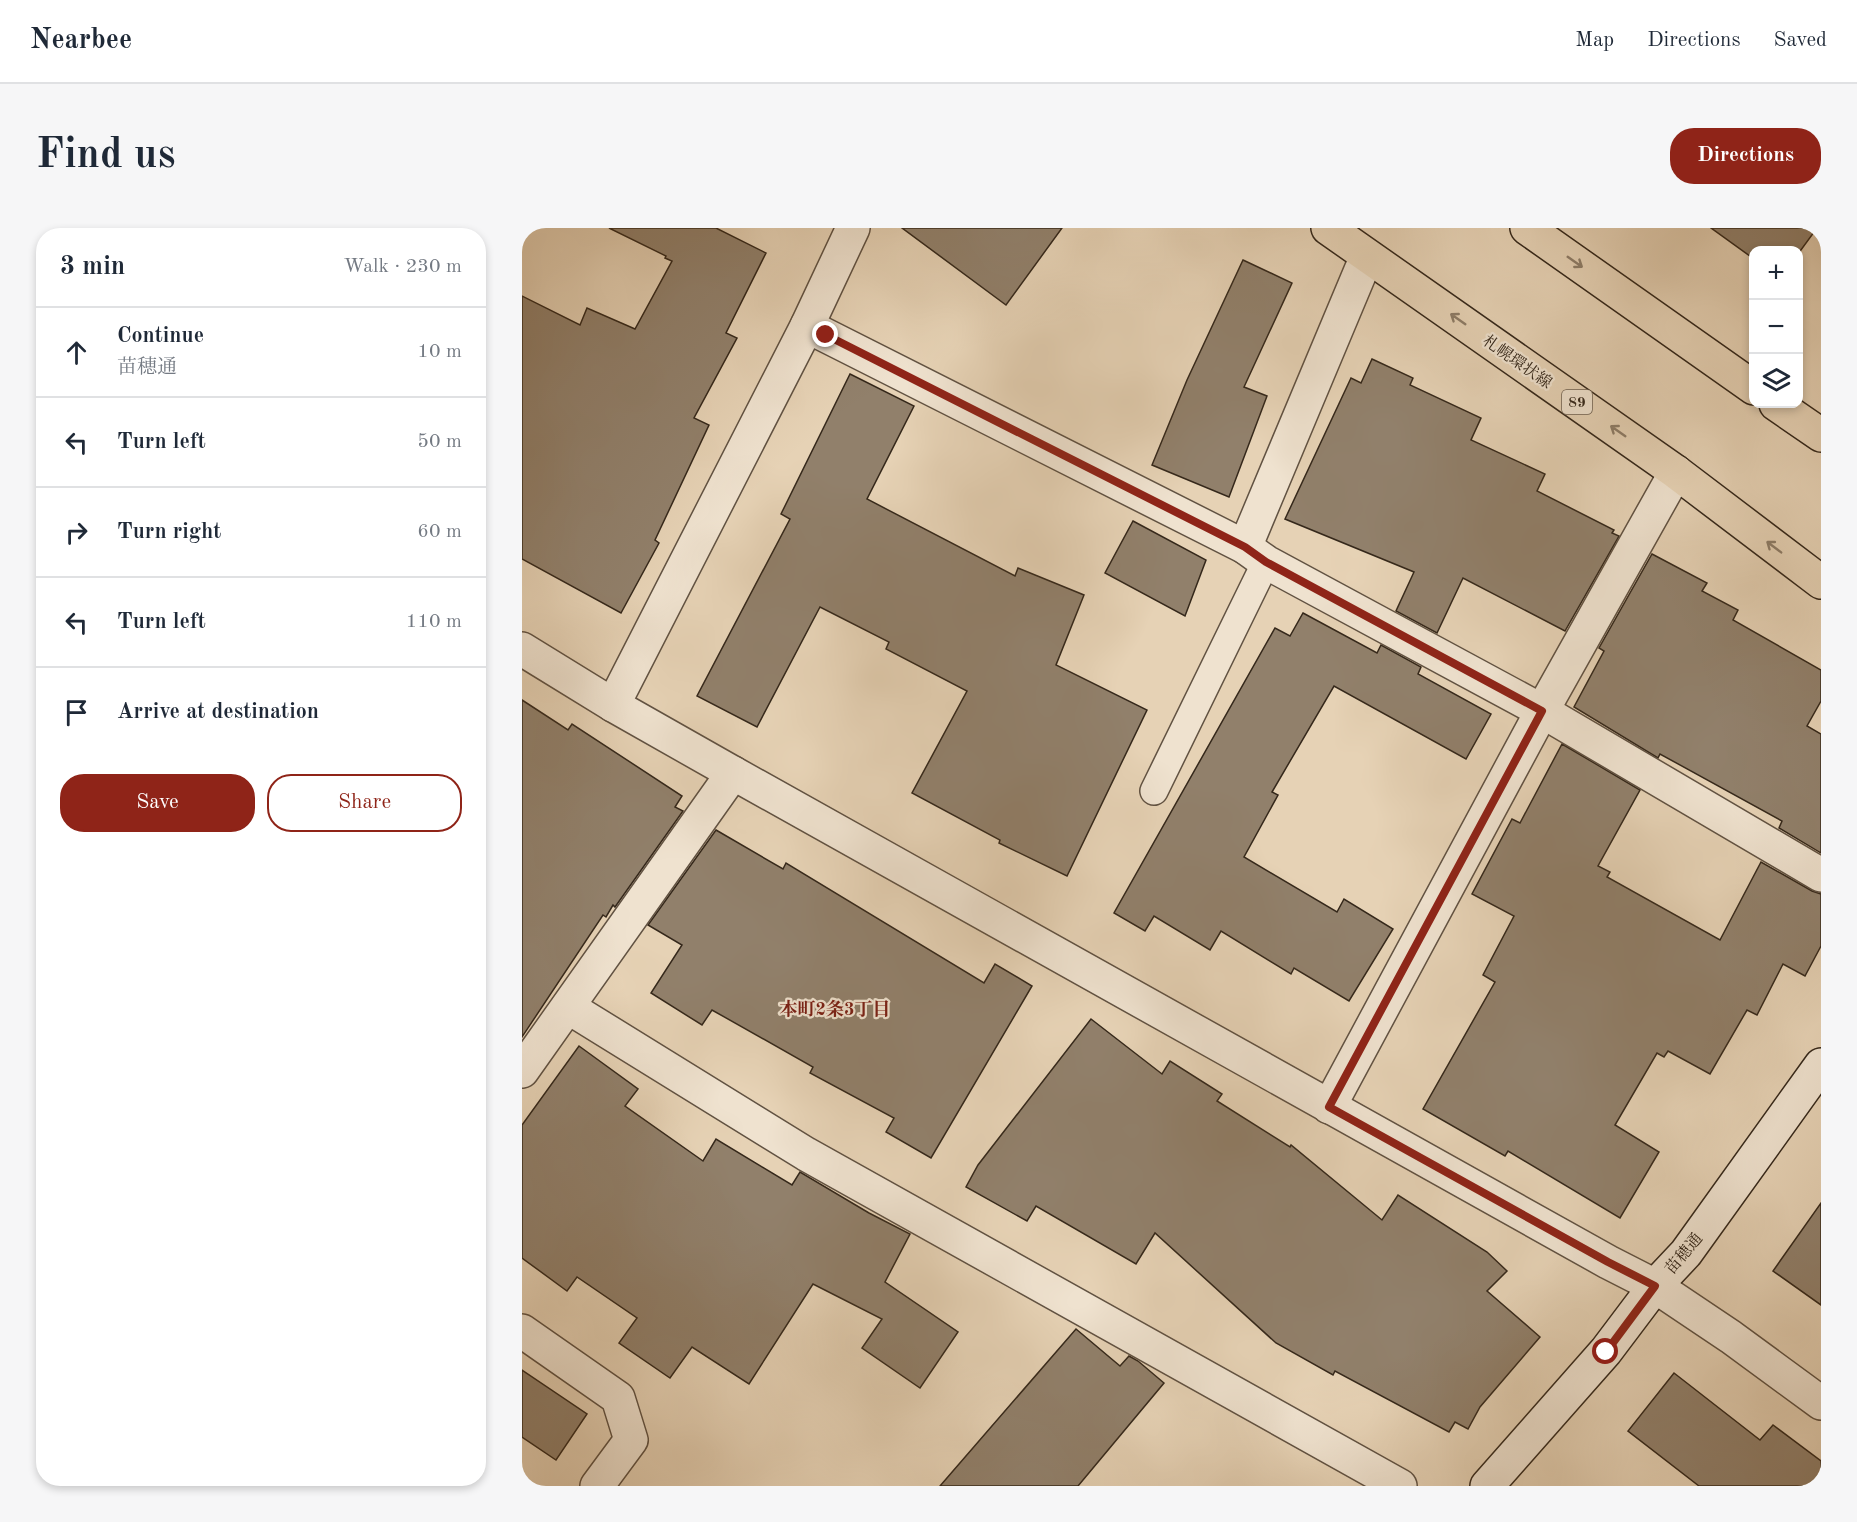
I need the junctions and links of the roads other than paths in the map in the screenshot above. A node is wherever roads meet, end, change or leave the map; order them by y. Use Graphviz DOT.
graph roads {
  1 [pos="853,228"];
  2 [pos="1328,228"];
  3 [pos="1527,228"];
  4 [pos="1367,256"];
  5 [pos="807,326"];
  6 [pos="1749,384"];
  7 [pos="1782,408"];
  8 [pos="1821,435"];
  9 [pos="1676,472"];
  10 [pos="1256,554"];
  11 [pos="1821,582"];
  12 [pos="522,649"];
  13 [pos="614,705"];
  14 [pos="1542,711"];
  15 [pos="733,773"];
  16 [pos="1154,791"];
  17 [pos="1821,875"];
  18 [pos="568,1007"];
  19 [pos="1821,1065"];
  20 [pos="522,1071"];
  21 [pos="1329,1107"];
  22 [pos="1655,1286"];
  23 [pos="522,1331"];
  24 [pos="1821,1403"];
  25 [pos="597,1486"];
  26 [pos="1400,1486"];
  27 [pos="1487,1486"];
  1 -- 5 [label="street"];
  2 -- 4 [label="main road, 札幌環状線 / 89"];
  3 -- 6 [label="main road, one-way"];
  9 -- 4 [label="main road, 札幌環状線 / 89, one-way"];
  4 -- 10 [label="street"];
  5 -- 10 [label="street"];
  5 -- 13 [label="street"];
  7 -- 8 [label="main road"];
  11 -- 9 [label="main road, 札幌環状線 / 89, one-way"];
  9 -- 14 [label="street"];
  10 -- 14 [label="street"];
  10 -- 16 [label="lane"];
  12 -- 13 [label="street"];
  13 -- 15 [label="street"];
  14 -- 17 [label="street"];
  14 -- 21 [label="street"];
  15 -- 18 [label="street"];
  15 -- 21 [label="street"];
  18 -- 20 [label="street"];
  18 -- 26 [label="street"];
  19 -- 22 [label="street, 苗穂通"];
  21 -- 22 [label="street"];
  22 -- 24 [label="street"];
  22 -- 27 [label="street, 苗穂通"];
  23 -- 25 [label="street"];
}
